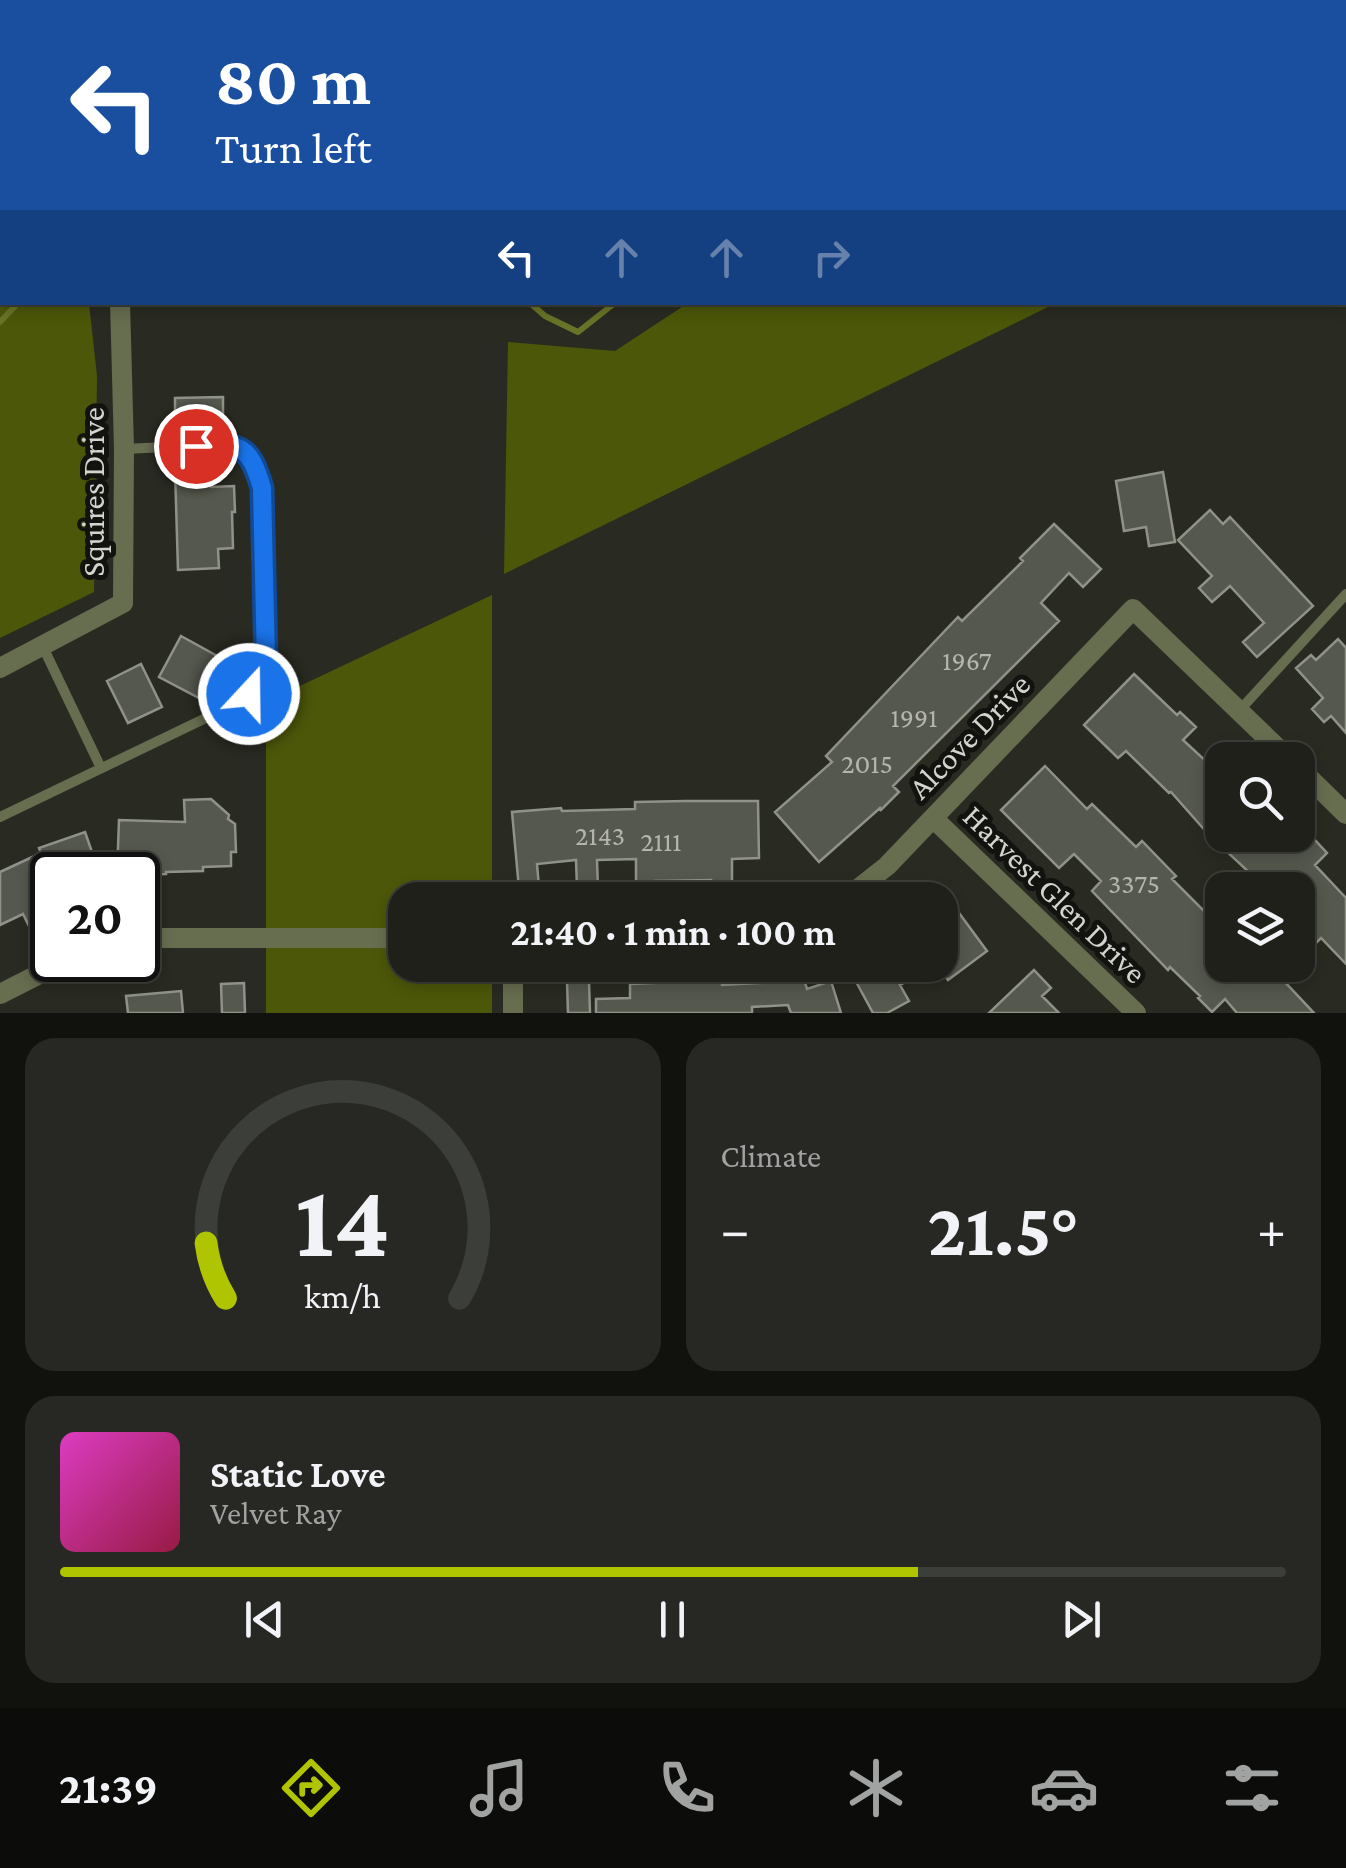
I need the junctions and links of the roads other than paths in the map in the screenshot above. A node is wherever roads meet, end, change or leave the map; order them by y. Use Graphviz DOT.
graph roads {
  1 [pos="120,305"];
  2 [pos="124,449"];
  3 [pos="1346,594"];
  4 [pos="43,647"];
  5 [pos="0,668"];
  6 [pos="1239,711"];
  7 [pos="1271,742"];
  8 [pos="101,768"];
  9 [pos="1315,784"];
  10 [pos="1346,814"];
  11 [pos="0,817"];
  12 [pos="932,818"];
  13 [pos="868,882"];
  14 [pos="160,938"];
  15 [pos="388,938"];
  16 [pos="30,979"];
  17 [pos="513,982"];
  18 [pos="0,994"];
  19 [pos="513,1013"];
  20 [pos="1136,1013"];
  1 -- 2 [label="street, Squires Drive"];
  2 -- 4 [label="street, Squires Drive"];
  2 -- 8 [label="lane"];
  3 -- 6 [label="lane"];
  4 -- 5 [label="street, Squires Drive"];
  4 -- 8 [label="lane"];
  6 -- 7 [label="street"];
  6 -- 12 [label="street, Alcove Drive"];
  8 -- 11 [label="lane"];
  9 -- 10 [label="street"];
  12 -- 13 [label="street, Alcove Drive"];
  12 -- 20 [label="street, Harvest Glen Drive"];
  14 -- 15 [label="street"];
  16 -- 18 [label="street"];
  17 -- 19 [label="street"];
}
